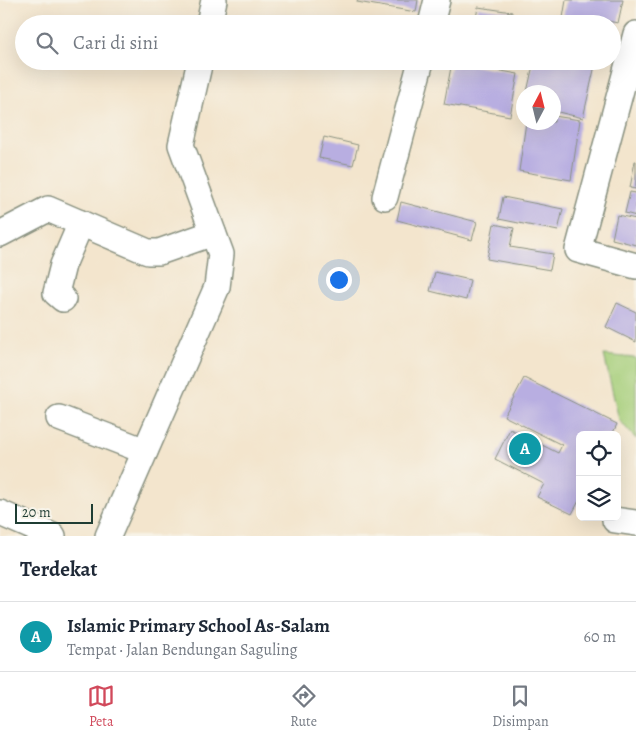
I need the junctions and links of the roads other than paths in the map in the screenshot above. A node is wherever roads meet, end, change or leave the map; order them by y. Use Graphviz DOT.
graph roads {
  1 [pos="214,0"];
  2 [pos="437,0"];
  3 [pos="211,15"];
  4 [pos="433,15"];
  5 [pos="636,34"];
  6 [pos="198,70"];
  7 [pos="419,70"];
  8 [pos="386,197"];
  9 [pos="81,223"];
  10 [pos="213,232"];
  11 [pos="0,234"];
  12 [pos="636,266"];
  13 [pos="63,299"];
  14 [pos="59,418"];
  15 [pos="145,451"];
  16 [pos="0,513"];
  17 [pos="53,536"];
  18 [pos="108,536"];
  1 -- 3 [label="street"];
  2 -- 4 [label="street"];
  5 -- 12 [label="street"];
  6 -- 10 [label="street"];
  7 -- 8 [label="street"];
  9 -- 10 [label="street"];
  9 -- 11 [label="street"];
  9 -- 13 [label="street"];
  10 -- 15 [label="street"];
  14 -- 15 [label="street"];
  15 -- 18 [label="street"];
  16 -- 17 [label="street"];
}
